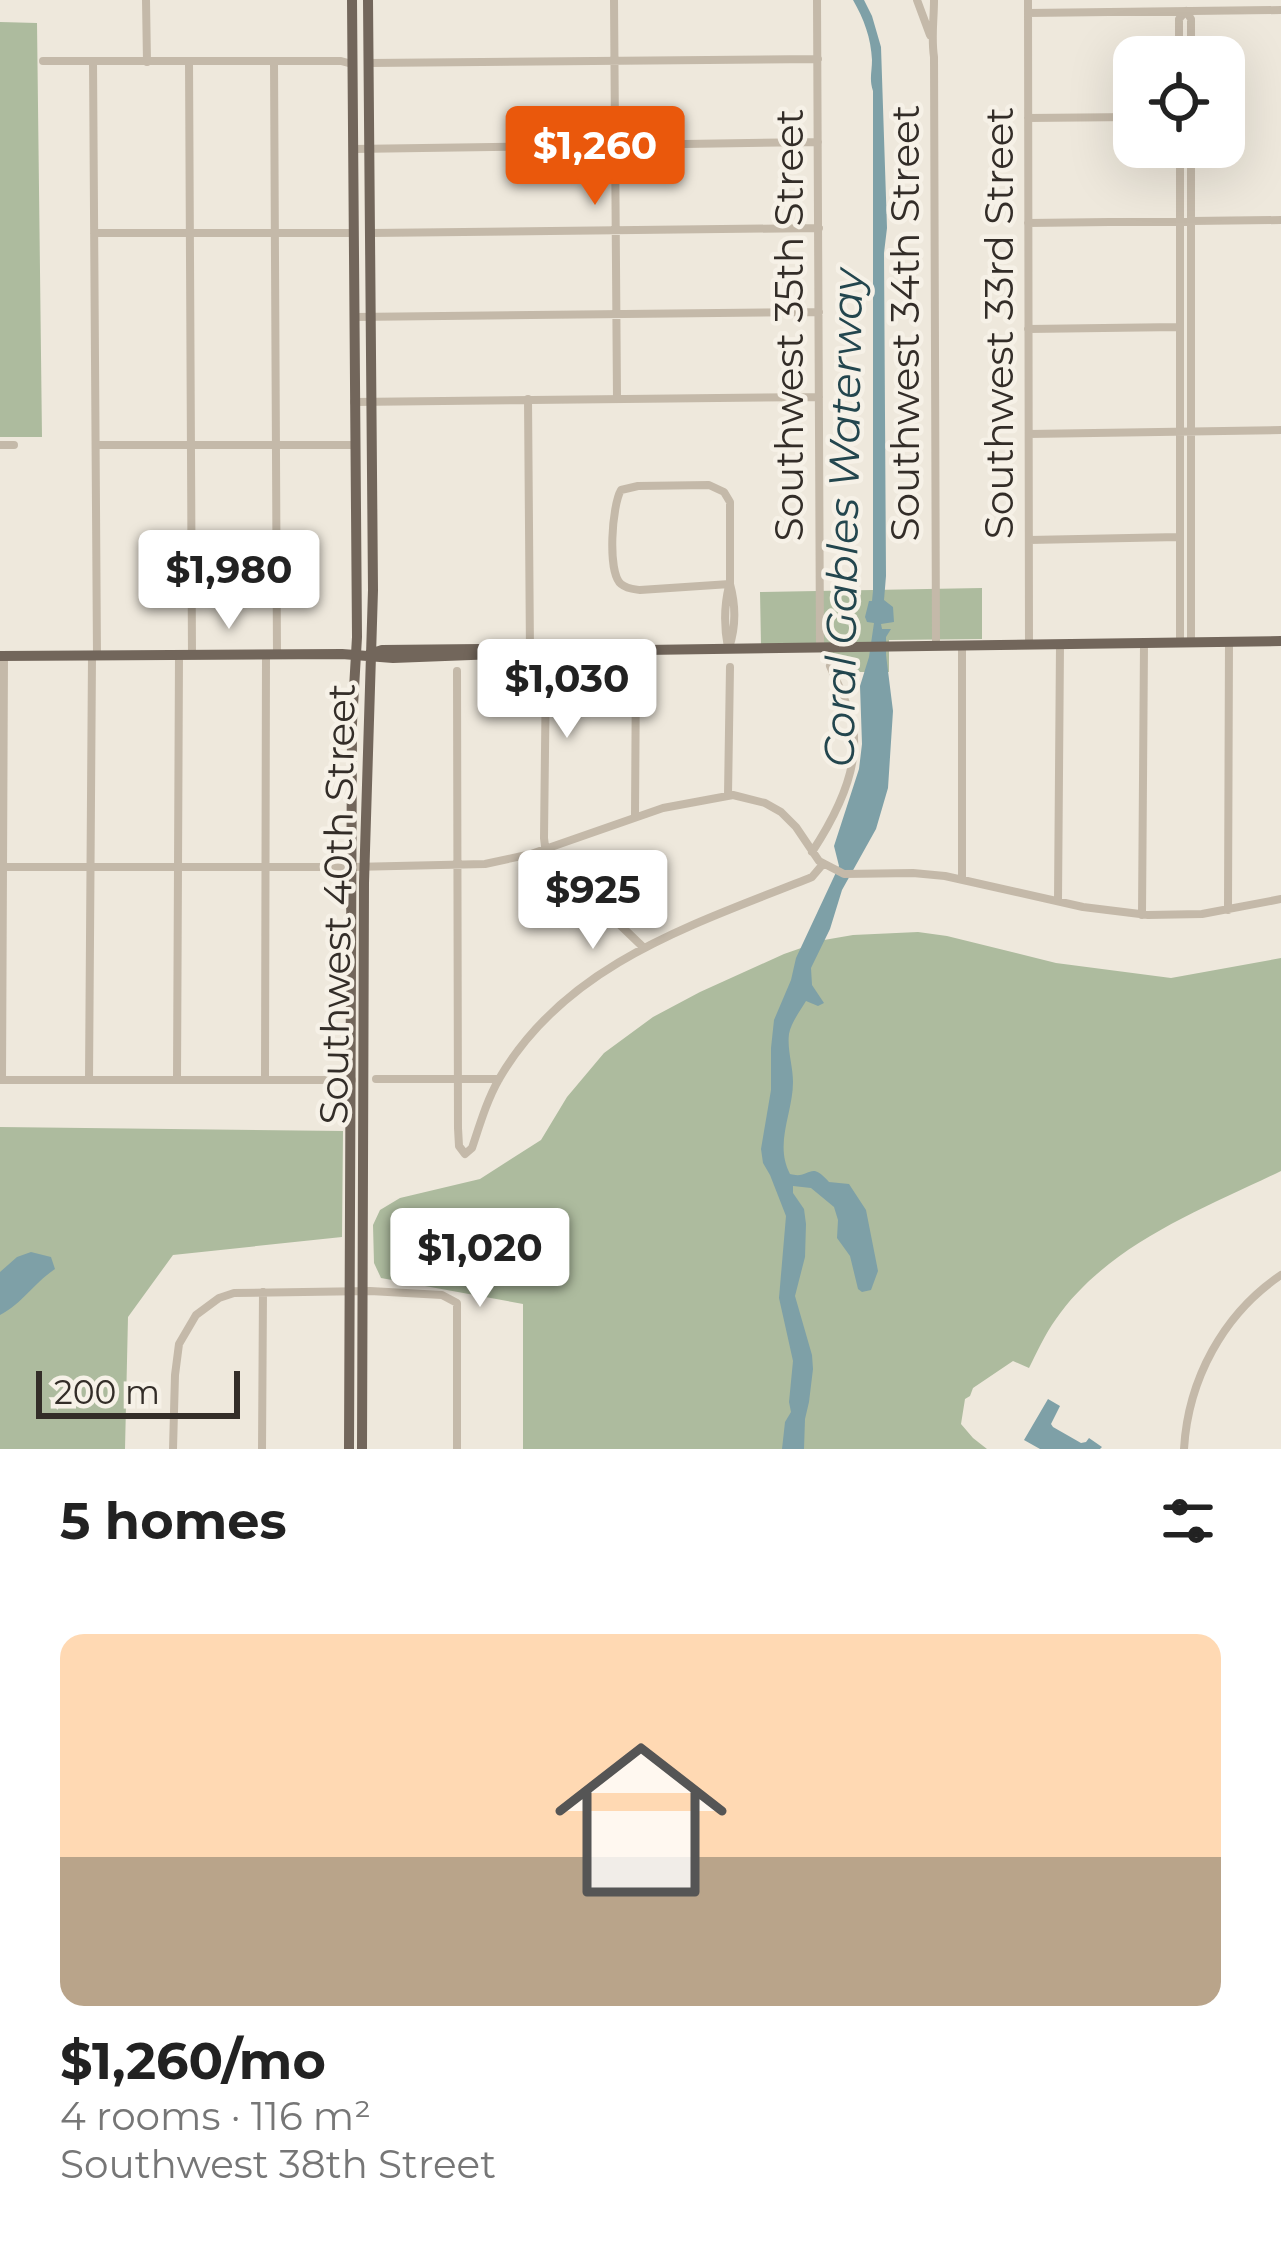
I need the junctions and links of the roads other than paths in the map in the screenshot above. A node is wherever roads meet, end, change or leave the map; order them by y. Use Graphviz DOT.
graph roads {
  1 [pos="146,0"];
  2 [pos="352,0"];
  3 [pos="368,0"];
  4 [pos="614,0"];
  5 [pos="817,0"];
  6 [pos="917,0"];
  7 [pos="934,0"];
  8 [pos="1028,0"];
  9 [pos="1186,10"];
  10 [pos="1281,10"];
  11 [pos="1028,14"];
  12 [pos="352,25"];
  13 [pos="930,36"];
  14 [pos="1180,36"];
  15 [pos="1191,36"];
  16 [pos="818,58"];
  17 [pos="189,61"];
  18 [pos="274,61"];
  19 [pos="614,61"];
  20 [pos="43,62"];
  21 [pos="93,62"];
  22 [pos="147,62"];
  23 [pos="369,63"];
  24 [pos="352,64"];
  25 [pos="369,94"];
  26 [pos="1113,117"];
  27 [pos="1028,118"];
  28 [pos="818,142"];
  29 [pos="615,145"];
  30 [pos="352,148"];
  31 [pos="369,148"];
  32 [pos="1180,168"];
  33 [pos="1191,168"];
  34 [pos="353,216"];
  35 [pos="1281,220"];
  36 [pos="1179,222"];
  37 [pos="1192,222"];
  38 [pos="1028,224"];
  39 [pos="819,228"];
  40 [pos="616,230"];
  41 [pos="94,233"];
  42 [pos="190,233"];
  43 [pos="275,233"];
  44 [pos="354,233"];
  45 [pos="370,233"];
  46 [pos="819,312"];
  47 [pos="616,314"];
  48 [pos="354,317"];
  49 [pos="370,317"];
  50 [pos="1179,327"];
  51 [pos="1028,329"];
  52 [pos="819,397"];
  53 [pos="617,398"];
  54 [pos="528,400"];
  55 [pos="371,401"];
  56 [pos="354,402"];
  57 [pos="1281,430"];
  58 [pos="1180,432"];
  59 [pos="1192,432"];
  60 [pos="1029,434"];
  61 [pos="192,444"];
  62 [pos="0,445"];
  63 [pos="14,445"];
  64 [pos="96,445"];
  65 [pos="276,445"];
  66 [pos="355,445"];
  67 [pos="355,475"];
  68 [pos="356,490"];
  69 [pos="372,491"];
  70 [pos="372,506"];
  71 [pos="1179,537"];
  72 [pos="1030,540"];
  73 [pos="730,584"];
  74 [pos="1281,641"];
  75 [pos="1229,642"];
  76 [pos="1185,643"];
  77 [pos="1144,644"];
  78 [pos="1029,645"];
  79 [pos="1060,645"];
  80 [pos="936,646"];
  81 [pos="962,646"];
  82 [pos="820,649"];
  83 [pos="729,650"];
  84 [pos="530,653"];
  85 [pos="363,654"];
  86 [pos="272,655"];
  87 [pos="2,656"];
  88 [pos="95,656"];
  89 [pos="178,656"];
  90 [pos="193,656"];
  91 [pos="636,663"];
  92 [pos="546,665"];
  93 [pos="830,666"];
  94 [pos="730,667"];
  95 [pos="457,671"];
  96 [pos="728,795"];
  97 [pos="635,816"];
  98 [pos="545,849"];
  99 [pos="812,852"];
  100 [pos="823,864"];
  101 [pos="458,865"];
  102 [pos="2,867"];
  103 [pos="90,867"];
  104 [pos="178,867"];
  105 [pos="266,867"];
  106 [pos="358,867"];
  107 [pos="962,879"];
  108 [pos="1281,899"];
  109 [pos="1058,902"];
  110 [pos="1228,910"];
  111 [pos="1142,915"];
  112 [pos="644,948"];
  113 [pos="265,1079"];
  114 [pos="458,1079"];
  115 [pos="499,1079"];
  116 [pos="1,1080"];
  117 [pos="89,1080"];
  118 [pos="177,1080"];
  119 [pos="364,1080"];
  120 [pos="1281,1276"];
  121 [pos="356,1291"];
  122 [pos="262,1292"];
  123 [pos="173,1449"];
  124 [pos="262,1449"];
  125 [pos="349,1449"];
  126 [pos="362,1449"];
  127 [pos="457,1449"];
  128 [pos="1184,1449"];
  1 -- 22 [label="street"];
  2 -- 12 [label="main road, Southwest 40th Street"];
  3 -- 23 [label="main road, Southwest 40th Street"];
  4 -- 19 [label="street"];
  5 -- 16 [label="street, Southwest 35th Street"];
  6 -- 13 [label="street"];
  7 -- 13 [label="street, Southwest 34th Street"];
  8 -- 11 [label="street, Southwest 33rd Street"];
  9 -- 10 [label="street"];
  9 -- 11 [label="street"];
  9 -- 14 [label="street"];
  9 -- 15 [label="street"];
  11 -- 27 [label="street, Southwest 33rd Street"];
  12 -- 23 [label="main road"];
  12 -- 24 [label="main road, Southwest 40th Street"];
  13 -- 80 [label="street, Southwest 34th Street"];
  16 -- 19 [label="street"];
  16 -- 28 [label="street, Southwest 35th Street"];
  17 -- 18 [label="street"];
  17 -- 22 [label="street"];
  17 -- 42 [label="street"];
  18 -- 24 [label="street"];
  18 -- 43 [label="street"];
  19 -- 23 [label="street"];
  19 -- 29 [label="street"];
  20 -- 21 [label="street"];
  21 -- 22 [label="street"];
  21 -- 41 [label="street"];
  23 -- 25 [label="main road, Southwest 40th Street"];
  24 -- 25 [label="main road"];
  24 -- 30 [label="main road, Southwest 40th Street"];
  25 -- 31 [label="main road, Southwest 40th Street"];
  26 -- 27 [label="street"];
  27 -- 38 [label="street, Southwest 33rd Street"];
  28 -- 29 [label="street"];
  28 -- 39 [label="street, Southwest 35th Street"];
  29 -- 31 [label="street"];
  29 -- 40 [label="street"];
  30 -- 31 [label="street"];
  30 -- 34 [label="main road, Southwest 40th Street"];
  31 -- 45 [label="main road, Southwest 40th Street"];
  32 -- 36 [label="street"];
  33 -- 37 [label="street"];
  34 -- 44 [label="main road, Southwest 40th Street"];
  34 -- 45 [label="main road"];
  35 -- 37 [label="street"];
  36 -- 37 [label="street"];
  36 -- 38 [label="street"];
  36 -- 50 [label="street"];
  37 -- 59 [label="street"];
  38 -- 51 [label="street, Southwest 33rd Street"];
  39 -- 40 [label="street"];
  39 -- 46 [label="street, Southwest 35th Street"];
  40 -- 45 [label="street"];
  40 -- 47 [label="street"];
  41 -- 42 [label="street"];
  41 -- 64 [label="street"];
  42 -- 43 [label="street"];
  42 -- 61 [label="street"];
  43 -- 44 [label="street"];
  43 -- 65 [label="street"];
  44 -- 48 [label="main road, Southwest 40th Street"];
  45 -- 49 [label="main road, Southwest 40th Street"];
  46 -- 47 [label="street"];
  46 -- 52 [label="street, Southwest 35th Street"];
  47 -- 49 [label="street"];
  47 -- 53 [label="street"];
  48 -- 49 [label="street"];
  48 -- 56 [label="main road, Southwest 40th Street"];
  49 -- 55 [label="main road, Southwest 40th Street"];
  50 -- 51 [label="street"];
  50 -- 58 [label="street"];
  51 -- 60 [label="street, Southwest 33rd Street"];
  52 -- 53 [label="street"];
  52 -- 82 [label="street, Southwest 35th Street"];
  53 -- 54 [label="street"];
  54 -- 55 [label="street"];
  54 -- 84 [label="street"];
  55 -- 56 [label="street"];
  55 -- 69 [label="main road, Southwest 40th Street"];
  56 -- 66 [label="main road, Southwest 40th Street"];
  57 -- 59 [label="street"];
  58 -- 59 [label="street"];
  58 -- 60 [label="street"];
  58 -- 71 [label="street"];
  59 -- 76 [label="street"];
  60 -- 72 [label="street, Southwest 33rd Street"];
  61 -- 64 [label="street"];
  61 -- 65 [label="street"];
  61 -- 90 [label="street"];
  62 -- 63 [label="street"];
  64 -- 88 [label="street"];
  65 -- 66 [label="street"];
  65 -- 86 [label="street"];
  66 -- 67 [label="main road, Southwest 40th Street"];
  67 -- 68 [label="main road, Southwest 40th Street"];
  67 -- 69 [label="main road"];
  68 -- 70 [label="main road"];
  68 -- 85 [label="main road, Southwest 40th Street"];
  69 -- 70 [label="main road, Southwest 40th Street"];
  70 -- 85 [label="main road, Southwest 40th Street"];
  71 -- 72 [label="street"];
  71 -- 76 [label="street"];
  72 -- 78 [label="street, Southwest 33rd Street"];
  73 -- 73 [label="street"];
  73 -- 83 [label="street"];
  74 -- 75 [label="main road"];
  75 -- 76 [label="main road"];
  75 -- 110 [label="street"];
  76 -- 77 [label="main road"];
  77 -- 79 [label="main road"];
  77 -- 111 [label="street"];
  78 -- 79 [label="main road"];
  78 -- 81 [label="main road"];
  79 -- 109 [label="street"];
  80 -- 81 [label="main road"];
  80 -- 82 [label="main road"];
  81 -- 107 [label="street"];
  82 -- 83 [label="main road"];
  83 -- 84 [label="main road"];
  84 -- 85 [label="main road"];
  85 -- 86 [label="main road"];
  85 -- 106 [label="main road, Southwest 40th Street"];
  86 -- 90 [label="main road"];
  86 -- 105 [label="street"];
  87 -- 88 [label="main road"];
  87 -- 102 [label="street"];
  88 -- 89 [label="main road"];
  88 -- 103 [label="street"];
  89 -- 90 [label="main road"];
  89 -- 104 [label="street"];
  91 -- 97 [label="street"];
  92 -- 98 [label="street"];
  93 -- 99 [label="street"];
  94 -- 96 [label="street"];
  95 -- 101 [label="street"];
  96 -- 97 [label="street"];
  96 -- 99 [label="street"];
  97 -- 98 [label="street"];
  98 -- 101 [label="street"];
  98 -- 112 [label="street"];
  99 -- 100 [label="street"];
  100 -- 107 [label="street"];
  100 -- 112 [label="street"];
  101 -- 106 [label="street"];
  101 -- 114 [label="street"];
  102 -- 103 [label="street"];
  102 -- 116 [label="street"];
  103 -- 104 [label="street"];
  103 -- 117 [label="street"];
  104 -- 105 [label="street"];
  104 -- 118 [label="street"];
  105 -- 106 [label="street"];
  105 -- 113 [label="street"];
  106 -- 119 [label="main road, Southwest 40th Street"];
  107 -- 109 [label="street"];
  108 -- 110 [label="street"];
  109 -- 111 [label="street"];
  110 -- 111 [label="street"];
  112 -- 115 [label="street"];
  113 -- 118 [label="street"];
  113 -- 119 [label="street"];
  114 -- 115 [label="street"];
  114 -- 115 [label="street"];
  114 -- 119 [label="street"];
  116 -- 117 [label="street"];
  117 -- 118 [label="street"];
  119 -- 121 [label="main road, Southwest 40th Street"];
  120 -- 128 [label="street"];
  121 -- 122 [label="street"];
  121 -- 125 [label="main road, Southwest 40th Street"];
  121 -- 126 [label="main road, Southwest 40th Street"];
  121 -- 127 [label="street"];
  122 -- 123 [label="street"];
  122 -- 124 [label="street"];
}
